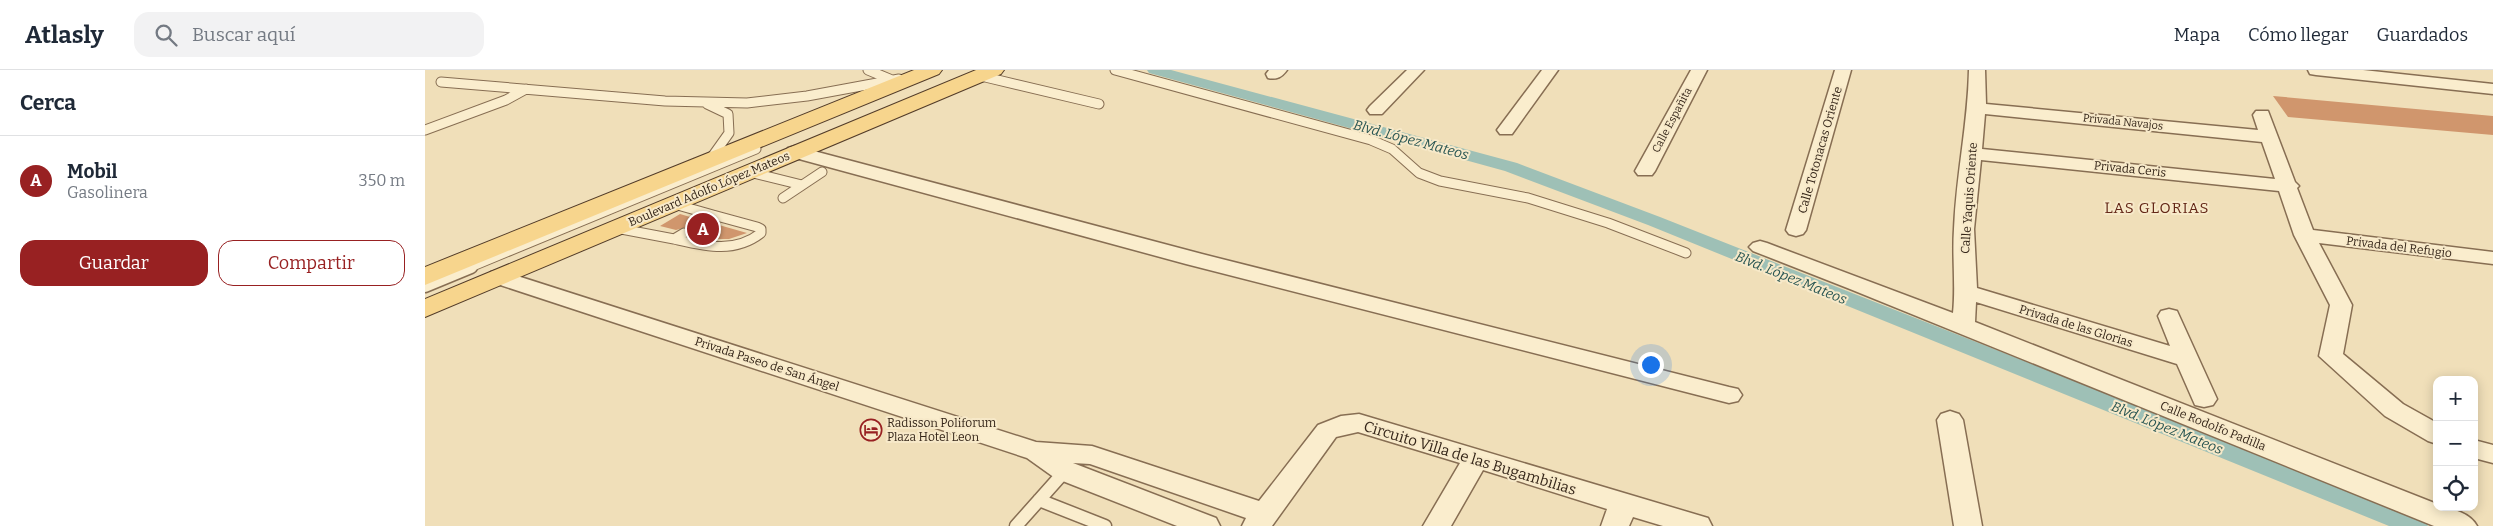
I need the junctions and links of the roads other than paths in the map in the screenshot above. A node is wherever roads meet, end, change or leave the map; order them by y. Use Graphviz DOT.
graph roads {
  1 [pos="868,70"];
  2 [pos="945,70"];
  3 [pos="1115,70"];
  4 [pos="1416,70"];
  5 [pos="1550,70"];
  6 [pos="1699,70"];
  7 [pos="1843,70"];
  8 [pos="1977,70"];
  9 [pos="2316,70"];
  10 [pos="984,72"];
  11 [pos="925,73"];
  12 [pos="2362,73"];
  13 [pos="893,80"];
  14 [pos="441,82"];
  15 [pos="526,89"];
  16 [pos="2493,89"];
  17 [pos="703,102"];
  18 [pos="1099,104"];
  19 [pos="1977,108"];
  20 [pos="1376,110"];
  21 [pos="2262,115"];
  22 [pos="425,130"];
  23 [pos="1506,130"];
  24 [pos="2269,137"];
  25 [pos="795,152"];
  26 [pos="1971,153"];
  27 [pos="709,161"];
  28 [pos="1645,171"];
  29 [pos="749,172"];
  30 [pos="822,172"];
  31 [pos="802,185"];
  32 [pos="2289,186"];
  33 [pos="783,198"];
  34 [pos="674,204"];
  35 [pos="615,228"];
  36 [pos="1796,230"];
  37 [pos="684,232"];
  38 [pos="2304,235"];
  39 [pos="674,240"];
  40 [pos="1760,248"];
  41 [pos="1686,253"];
  42 [pos="2493,258"];
  43 [pos="425,277"];
  44 [pos="499,278"];
  45 [pos="425,286"];
  46 [pos="1966,292"];
  47 [pos="425,300"];
  48 [pos="425,309"];
  49 [pos="2169,316"];
  50 [pos="1963,326"];
  51 [pos="2186,359"];
  52 [pos="1729,395"];
  53 [pos="2204,399"];
  54 [pos="1950,420"];
  55 [pos="2433,433"];
  56 [pos="2478,450"];
  57 [pos="1035,451"];
  58 [pos="2493,454"];
  59 [pos="1476,459"];
  60 [pos="1065,471"];
  61 [pos="1039,500"];
  62 [pos="1619,515"];
  63 [pos="1260,520"];
  64 [pos="1077,521"];
  65 [pos="1016,526"];
  66 [pos="1105,526"];
  67 [pos="1207,526"];
  68 [pos="1437,526"];
  69 [pos="1698,526"];
  70 [pos="1968,526"];
  71 [pos="2463,526"];
  1 -- 13 [label="lane"];
  2 -- 45 [label="lane"];
  3 -- 41 [label="lane"];
  4 -- 20 [label="street"];
  5 -- 23 [label="street"];
  6 -- 28 [label="street, Calle Españita"];
  7 -- 36 [label="street, Calle Totonacas Oriente"];
  8 -- 19 [label="street, Calle Yaquis Oriente"];
  9 -- 12 [label="street"];
  10 -- 18 [label="lane"];
  10 -- 25 [label="main road, Boulevard Adolfo López Mateos"];
  10 -- 47 [label="lane"];
  11 -- 13 [label="lane"];
  11 -- 27 [label="main road, Boulevard Adolfo López Mateos"];
  12 -- 16 [label="street"];
  13 -- 17 [label="lane"];
  14 -- 15 [label="lane"];
  15 -- 17 [label="lane"];
  15 -- 22 [label="lane"];
  17 -- 27 [label="lane"];
  19 -- 24 [label="street, Privada Navajos"];
  19 -- 26 [label="street, Calle Yaquis Oriente"];
  21 -- 24 [label="street"];
  24 -- 32 [label="street"];
  25 -- 29 [label="main road, Boulevard Adolfo López Mateos"];
  25 -- 52 [label="street"];
  26 -- 32 [label="street, Privada Ceris"];
  26 -- 46 [label="street, Calle Yaquis Oriente"];
  27 -- 43 [label="main road, Boulevard Adolfo López Mateos"];
  29 -- 31 [label="lane"];
  29 -- 34 [label="main road, Boulevard Adolfo López Mateos"];
  30 -- 31 [label="lane"];
  31 -- 33 [label="lane"];
  32 -- 38 [label="street"];
  34 -- 35 [label="main road, Boulevard Adolfo López Mateos"];
  34 -- 39 [label="lane"];
  35 -- 39 [label="lane"];
  35 -- 44 [label="main road, Boulevard Adolfo López Mateos"];
  37 -- 39 [label="lane"];
  38 -- 42 [label="street, Privada del Refugio"];
  38 -- 55 [label="street"];
  40 -- 50 [label="street, Calle Rodolfo Padilla"];
  44 -- 48 [label="main road, Boulevard Adolfo López Mateos"];
  44 -- 57 [label="street, Privada Paseo de San Ángel"];
  46 -- 50 [label="street, Calle Yaquis Oriente"];
  46 -- 51 [label="street, Privada de las Glorias"];
  49 -- 51 [label="street"];
  50 -- 71 [label="street, Calle Rodolfo Padilla"];
  51 -- 53 [label="street"];
  54 -- 70 [label="street"];
  56 -- 58 [label="street"];
  57 -- 60 [label="street, Privada Paseo de San Ángel"];
  57 -- 63 [label="street, Privada Paseo de San Ángel"];
  59 -- 62 [label="street, Circuito Villa de las Bugambilias"];
  59 -- 63 [label="street, Circuito Villa de las Bugambilias"];
  59 -- 68 [label="street"];
  60 -- 61 [label="lane"];
  60 -- 67 [label="street, Privada Paseo de San Ángel"];
  61 -- 64 [label="lane"];
  61 -- 65 [label="lane"];
  62 -- 69 [label="street, Circuito Villa de las Bugambilias"];
  64 -- 66 [label="lane"];
}
